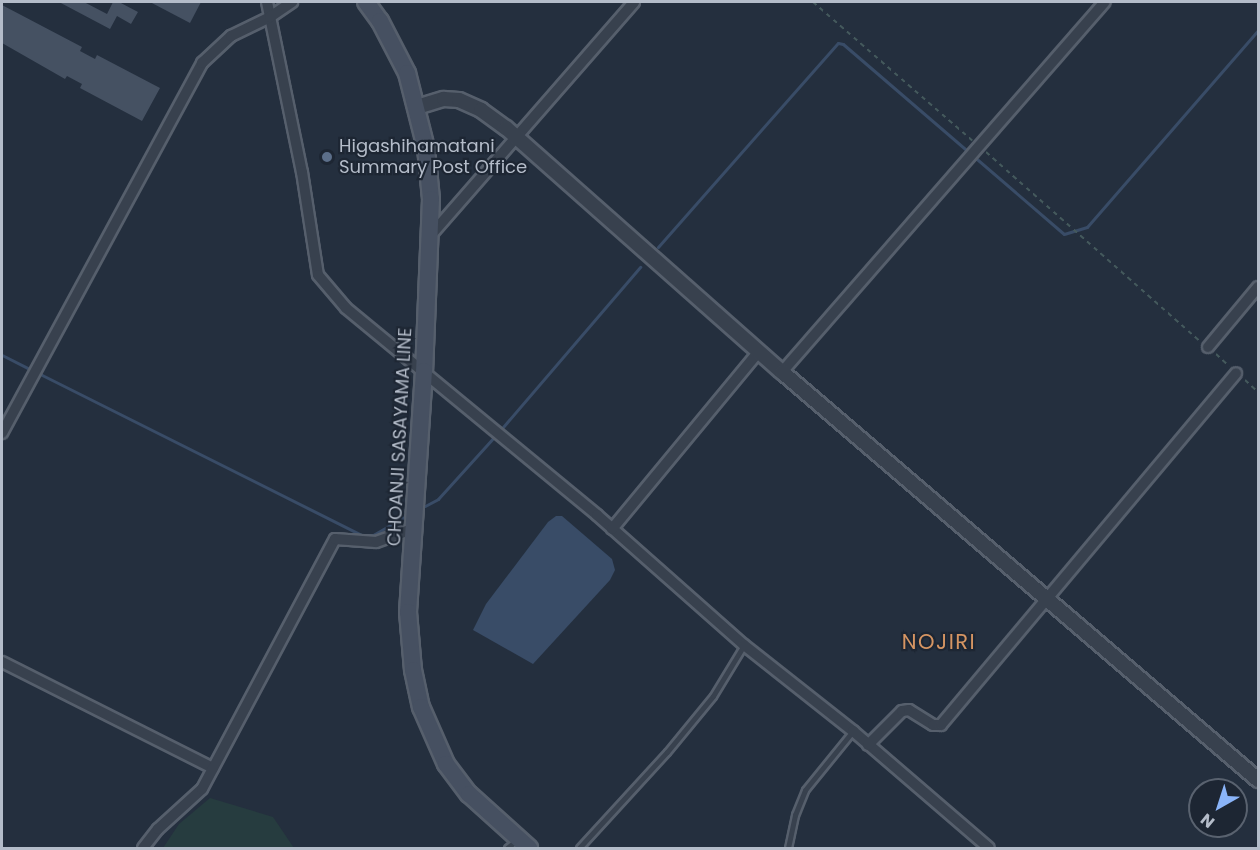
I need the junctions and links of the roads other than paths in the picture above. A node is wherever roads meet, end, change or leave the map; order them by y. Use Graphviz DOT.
graph roads {
  1 [pos="267,2"];
  2 [pos="291,2"];
  3 [pos="366,2"];
  4 [pos="634,2"];
  5 [pos="1105,2"];
  6 [pos="270,17"];
  7 [pos="417,107"];
  8 [pos="515,137"];
  9 [pos="430,235"];
  10 [pos="1258,287"];
  11 [pos="1208,347"];
  12 [pos="759,351"];
  13 [pos="424,371"];
  14 [pos="782,372"];
  15 [pos="1236,373"];
  16 [pos="2,433"];
  17 [pos="415,528"];
  18 [pos="612,528"];
  19 [pos="1046,599"];
  20 [pos="744,645"];
  21 [pos="2,662"];
  22 [pos="853,731"];
  23 [pos="868,745"];
  24 [pos="213,768"];
  25 [pos="1258,780"];
  26 [pos="518,845"];
  27 [pos="143,849"];
  28 [pos="579,849"];
  29 [pos="788,849"];
  30 [pos="989,849"];
  1 -- 6 [label="street"];
  2 -- 6 [label="street"];
  3 -- 7 [label="main road, CHOANJI SASAYAMA LINE"];
  4 -- 8 [label="street"];
  5 -- 14 [label="street"];
  6 -- 13 [label="street"];
  6 -- 16 [label="street"];
  7 -- 8 [label="street"];
  7 -- 9 [label="main road, CHOANJI SASAYAMA LINE"];
  8 -- 9 [label="street"];
  8 -- 12 [label="street"];
  9 -- 13 [label="main road, CHOANJI SASAYAMA LINE"];
  10 -- 11 [label="street"];
  12 -- 14 [label="street"];
  12 -- 18 [label="street"];
  13 -- 17 [label="main road, CHOANJI SASAYAMA LINE"];
  13 -- 18 [label="street"];
  14 -- 19 [label="street"];
  15 -- 19 [label="street"];
  17 -- 24 [label="street"];
  17 -- 26 [label="main road, CHOANJI SASAYAMA LINE"];
  18 -- 20 [label="street"];
  19 -- 23 [label="street"];
  19 -- 25 [label="street"];
  20 -- 22 [label="street"];
  20 -- 28 [label="lane"];
  21 -- 24 [label="street"];
  22 -- 23 [label="street"];
  22 -- 29 [label="lane"];
  23 -- 30 [label="street"];
  24 -- 27 [label="street"];
}
